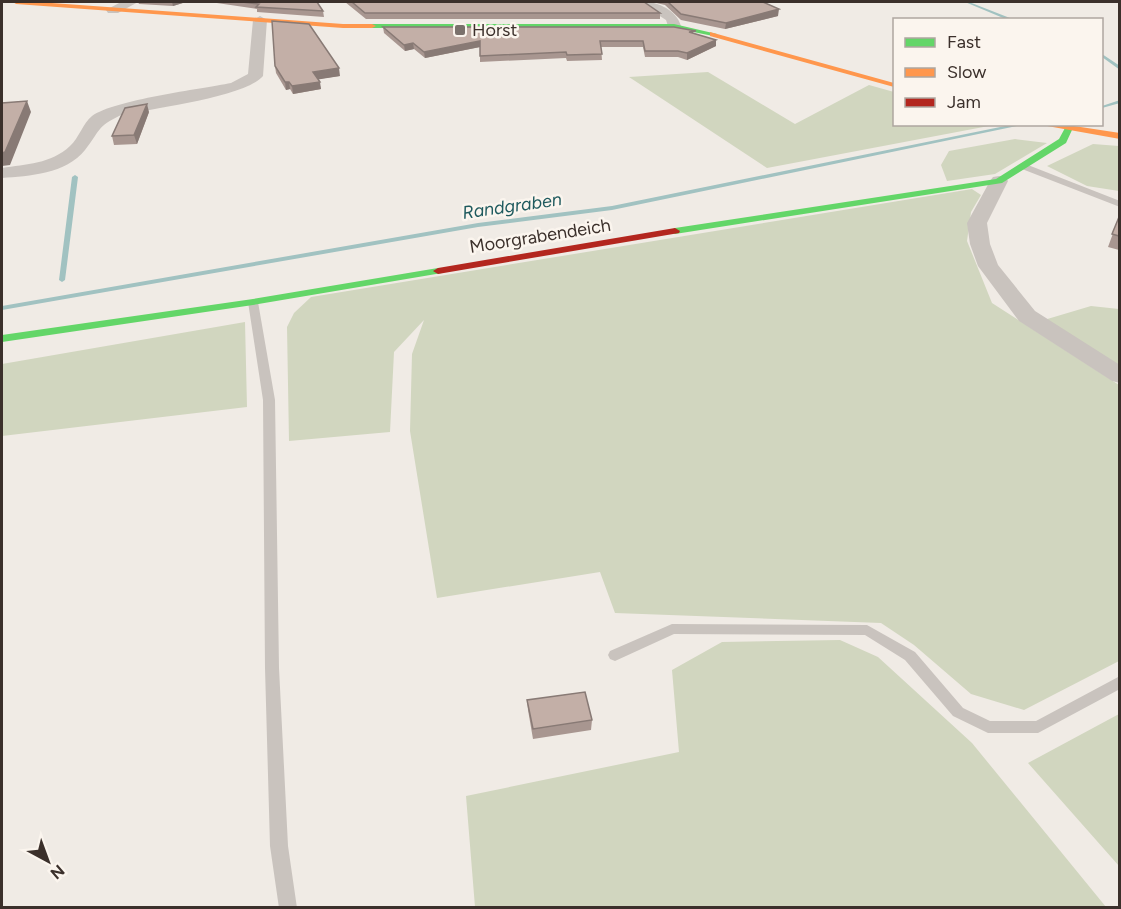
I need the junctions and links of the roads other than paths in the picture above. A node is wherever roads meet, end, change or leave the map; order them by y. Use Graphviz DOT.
graph roads {
  1 [pos="16,2"];
  2 [pos="131,2"];
  3 [pos="645,2"];
  4 [pos="113,10"];
  5 [pos="260,20"];
  6 [pos="674,26"];
  7 [pos="893,85"];
  8 [pos="1046,126"];
  9 [pos="1068,130"];
  10 [pos="1119,136"];
  11 [pos="1025,167"];
  12 [pos="2,174"];
  13 [pos="999,181"];
  14 [pos="1119,204"];
  15 [pos="253,302"];
  16 [pos="2,339"];
  17 [pos="1119,375"];
  18 [pos="615,654"];
  19 [pos="1119,682"];
  20 [pos="288,908"];
  1 -- 4 [label="street"];
  2 -- 4 [label="street"];
  3 -- 6 [label="street"];
  4 -- 5 [label="street"];
  5 -- 6 [label="street"];
  5 -- 12 [label="street"];
  6 -- 7 [label="street"];
  8 -- 9 [label="street"];
  9 -- 10 [label="street"];
  9 -- 11 [label="street, Moorgrabendeich"];
  11 -- 13 [label="street, Moorgrabendeich"];
  11 -- 14 [label="lane"];
  13 -- 15 [label="street, Moorgrabendeich"];
  13 -- 17 [label="street"];
  15 -- 16 [label="street, Moorgrabendeich"];
  15 -- 20 [label="lane"];
  18 -- 19 [label="lane"];
}
